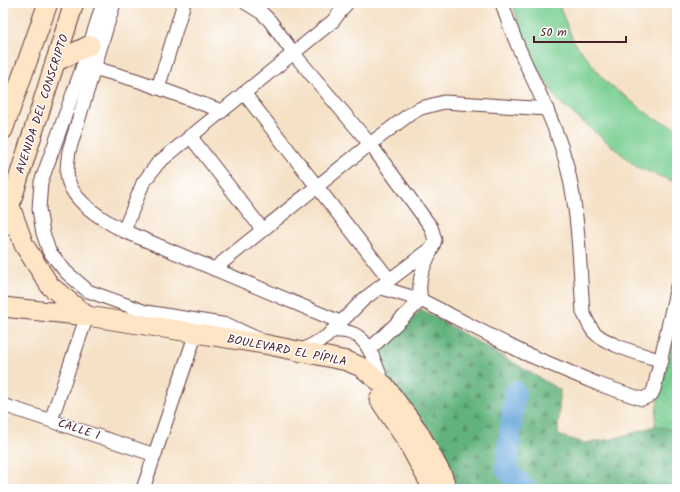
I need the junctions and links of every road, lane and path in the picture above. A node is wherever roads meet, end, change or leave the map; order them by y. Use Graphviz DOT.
graph roads {
  1 [pos="48,3"];
  2 [pos="74,3"];
  3 [pos="103,3"];
  4 [pos="114,3"];
  5 [pos="184,3"];
  6 [pos="347,3"];
  7 [pos="502,3"];
  8 [pos="251,4"];
  9 [pos="90,45"];
  10 [pos="294,54"];
  11 [pos="56,62"];
  12 [pos="94,68"];
  13 [pos="158,88"];
  14 [pos="244,94"];
  15 [pos="547,109"];
  16 [pos="222,111"];
  17 [pos="3,130"];
  18 [pos="190,136"];
  19 [pos="370,144"];
  20 [pos="316,187"];
  21 [pos="10,206"];
  22 [pos="3,227"];
  23 [pos="262,229"];
  24 [pos="124,231"];
  25 [pos="432,248"];
  26 [pos="214,269"];
  27 [pos="384,283"];
  28 [pos="677,287"];
  29 [pos="421,300"];
  30 [pos="3,307"];
  31 [pos="87,316"];
  32 [pos="336,327"];
  33 [pos="195,336"];
  34 [pos="264,344"];
  35 [pos="370,349"];
  36 [pos="301,354"];
  37 [pos="662,361"];
  38 [pos="385,386"];
  39 [pos="3,405"];
  40 [pos="51,420"];
  41 [pos="155,454"];
  42 [pos="143,489"];
  43 [pos="433,489"];
  44 [pos="447,489"];
  1 -- 17 [label="street"];
  2 -- 11 [label="street, AVENIDA DEL CONSCRIPTO"];
  3 -- 9 [label="street"];
  4 -- 12 [label="street"];
  5 -- 13 [label="street"];
  6 -- 10 [label="street"];
  7 -- 15 [label="street"];
  8 -- 10 [label="street"];
  9 -- 11 [label="street"];
  9 -- 34 [label="street"];
  10 -- 14 [label="street"];
  10 -- 19 [label="street"];
  11 -- 21 [label="street, AVENIDA DEL CONSCRIPTO"];
  12 -- 13 [label="street"];
  12 -- 24 [label="street"];
  13 -- 16 [label="street"];
  14 -- 16 [label="street"];
  14 -- 20 [label="street"];
  15 -- 19 [label="street"];
  15 -- 37 [label="street"];
  16 -- 18 [label="street"];
  18 -- 23 [label="street"];
  18 -- 24 [label="street"];
  19 -- 20 [label="street"];
  19 -- 25 [label="street"];
  20 -- 23 [label="street"];
  20 -- 27 [label="street"];
  21 -- 22 [label="street, AVENIDA DEL CONSCRIPTO"];
  21 -- 31 [label="street"];
  23 -- 26 [label="street"];
  24 -- 26 [label="street"];
  25 -- 27 [label="street"];
  25 -- 29 [label="street"];
  26 -- 32 [label="street"];
  27 -- 29 [label="street"];
  27 -- 32 [label="street"];
  28 -- 37 [label="street"];
  29 -- 35 [label="street"];
  29 -- 37 [label="street"];
  30 -- 31 [label="street, BOULEVARD EL PÍPILA"];
  31 -- 33 [label="street, BOULEVARD EL PÍPILA"];
  31 -- 40 [label="street"];
  32 -- 35 [label="street"];
  32 -- 36 [label="street"];
  33 -- 34 [label="street, BOULEVARD EL PÍPILA"];
  33 -- 36 [label="street, BOULEVARD EL PÍPILA"];
  33 -- 41 [label="street"];
  34 -- 36 [label="street, BOULEVARD EL PÍPILA"];
  35 -- 38 [label="street"];
  36 -- 38 [label="street, BOULEVARD EL PÍPILA"];
  36 -- 43 [label="street, BOULEVARD EL PÍPILA"];
  38 -- 44 [label="street, BOULEVARD EL PÍPILA"];
  39 -- 40 [label="street, CALLE 1"];
  40 -- 41 [label="street, CALLE 1"];
  41 -- 42 [label="street"];
}
